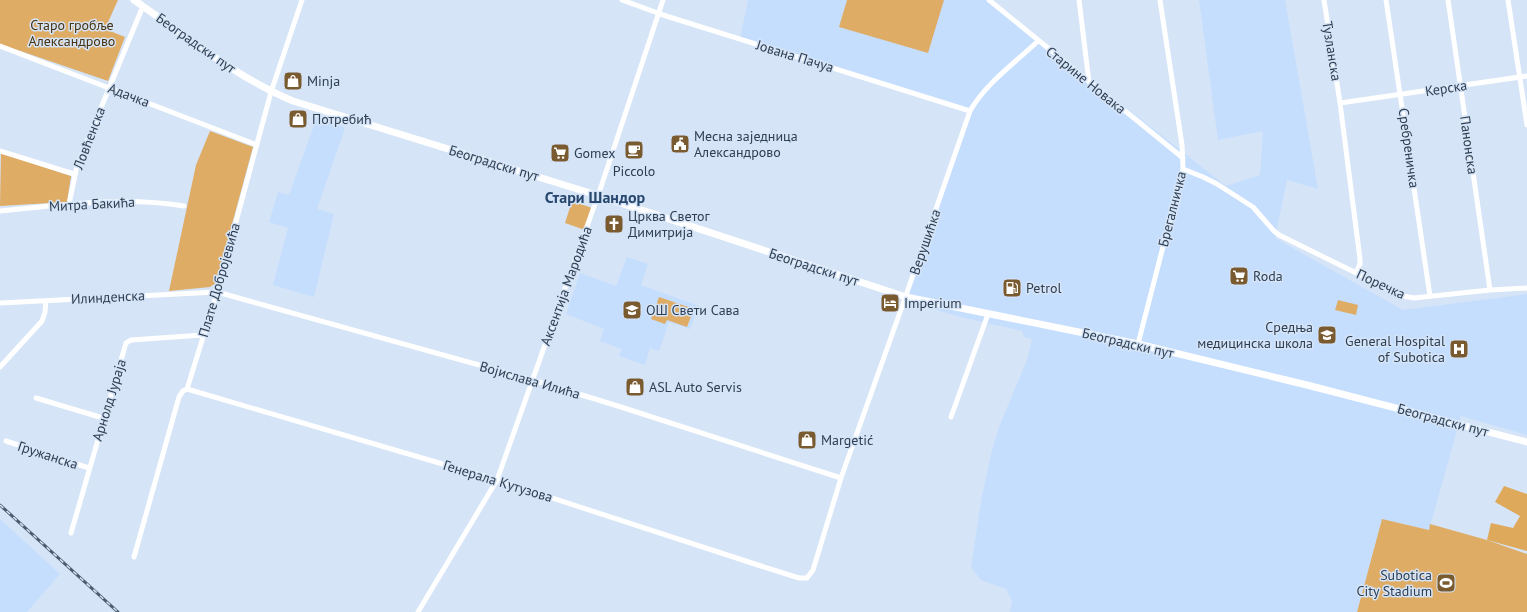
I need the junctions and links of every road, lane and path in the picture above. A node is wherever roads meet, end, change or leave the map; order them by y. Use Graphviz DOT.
graph roads {
  1 [pos="302,0"];
  2 [pos="622,0"];
  3 [pos="663,0"];
  4 [pos="989,0"];
  5 [pos="1079,0"];
  6 [pos="1160,0"];
  7 [pos="1324,0"];
  8 [pos="1386,0"];
  9 [pos="1448,0"];
  10 [pos="1508,0"];
  11 [pos="138,2"];
  12 [pos="659,13"];
  13 [pos="1038,41"];
  14 [pos="0,46"];
  15 [pos="1527,76"];
  16 [pos="1520,77"];
  17 [pos="1089,82"];
  18 [pos="1460,86"];
  19 [pos="109,87"];
  20 [pos="271,92"];
  21 [pos="1401,95"];
  22 [pos="1340,103"];
  23 [pos="970,111"];
  24 [pos="1527,125"];
  25 [pos="257,145"];
  26 [pos="0,151"];
  27 [pos="1183,158"];
  28 [pos="1183,169"];
  29 [pos="74,174"];
  30 [pos="598,195"];
  31 [pos="69,204"];
  32 [pos="184,206"];
  33 [pos="0,211"];
  34 [pos="1356,273"];
  35 [pos="1527,288"];
  36 [pos="1490,290"];
  37 [pos="217,292"];
  38 [pos="1430,296"];
  39 [pos="906,297"];
  40 [pos="46,301"];
  41 [pos="0,303"];
  42 [pos="988,314"];
  43 [pos="203,335"];
  44 [pos="1138,344"];
  45 [pos="0,367"];
  46 [pos="533,380"];
  47 [pos="187,389"];
  48 [pos="36,398"];
  49 [pos="952,417"];
  50 [pos="103,418"];
  51 [pos="6,441"];
  52 [pos="1527,442"];
  53 [pos="89,468"];
  54 [pos="841,478"];
  55 [pos="497,480"];
  56 [pos="71,533"];
  57 [pos="134,557"];
  58 [pos="807,578"];
  59 [pos="418,612"];
  1 -- 20 [label="street, Плате Добројевића"];
  2 -- 12 [label="street, Јована Пачуа"];
  3 -- 12 [label="street, Аксентија Мародића"];
  4 -- 13 [label="street, Старине Новака"];
  5 -- 17 [label="street"];
  6 -- 27 [label="street, Брегалничка"];
  7 -- 22 [label="street, Тузланска"];
  8 -- 21 [label="street, Сребреничка"];
  9 -- 18 [label="street, Панонска"];
  10 -- 16 [label="street"];
  11 -- 19 [label="street, Ловћенска"];
  11 -- 20 [label="main road, Београдски пут"];
  12 -- 23 [label="street, Јована Пачуа"];
  12 -- 30 [label="street, Аксентија Мародића"];
  13 -- 17 [label="street, Старине Новака"];
  13 -- 23 [label="street, Верушићка"];
  14 -- 19 [label="street, Адачка"];
  15 -- 16 [label="street, Керска"];
  16 -- 18 [label="street, Керска"];
  16 -- 24 [label="street"];
  17 -- 27 [label="street, Старине Новака"];
  18 -- 21 [label="street, Керска"];
  18 -- 36 [label="street, Панонска"];
  19 -- 25 [label="street, Адачка"];
  19 -- 29 [label="street, Ловћенска"];
  20 -- 25 [label="street, Плате Добројевића"];
  20 -- 30 [label="main road, Београдски пут"];
  21 -- 22 [label="street, Керска"];
  21 -- 38 [label="street, Сребреничка"];
  22 -- 34 [label="street, Тузланска"];
  23 -- 39 [label="street, Верушићка"];
  25 -- 37 [label="street, Плате Добројевића"];
  26 -- 29 [label="street"];
  27 -- 28 [label="street, Брегалничка"];
  28 -- 34 [label="street, Поречка"];
  28 -- 44 [label="street, Брегалничка"];
  29 -- 31 [label="street, Ловћенска"];
  30 -- 39 [label="main road, Београдски пут"];
  30 -- 46 [label="street, Аксентија Мародића"];
  31 -- 32 [label="street, Митра Бакића"];
  31 -- 33 [label="street, Митра Бакића"];
  34 -- 38 [label="street, Поречка"];
  35 -- 36 [label="street, Поречка"];
  36 -- 38 [label="street, Поречка"];
  37 -- 40 [label="street, Илинденска"];
  37 -- 43 [label="street, Плате Добројевића"];
  37 -- 46 [label="street, Војислава Илића"];
  39 -- 42 [label="main road, Београдски пут"];
  39 -- 54 [label="street, Верушићка"];
  40 -- 41 [label="street, Илинденска"];
  40 -- 45 [label="street"];
  42 -- 44 [label="main road, Београдски пут"];
  42 -- 49 [label="street"];
  43 -- 47 [label="street, Плате Добројевића"];
  43 -- 50 [label="street, Арнолд Јураја"];
  44 -- 52 [label="main road, Београдски пут"];
  46 -- 54 [label="street, Војислава Илића"];
  46 -- 55 [label="street, Аксентија Мародића"];
  47 -- 55 [label="street, Генерала Кутузова"];
  47 -- 57 [label="street, Плате Добројевића"];
  48 -- 50 [label="street"];
  50 -- 53 [label="street, Арнолд Јураја"];
  51 -- 53 [label="street, Гружанска"];
  53 -- 56 [label="street, Арнолд Јураја"];
  54 -- 58 [label="street, Верушићка"];
  55 -- 58 [label="street, Генерала Кутузова"];
  55 -- 59 [label="street, Аксентија Мародића"];
}
